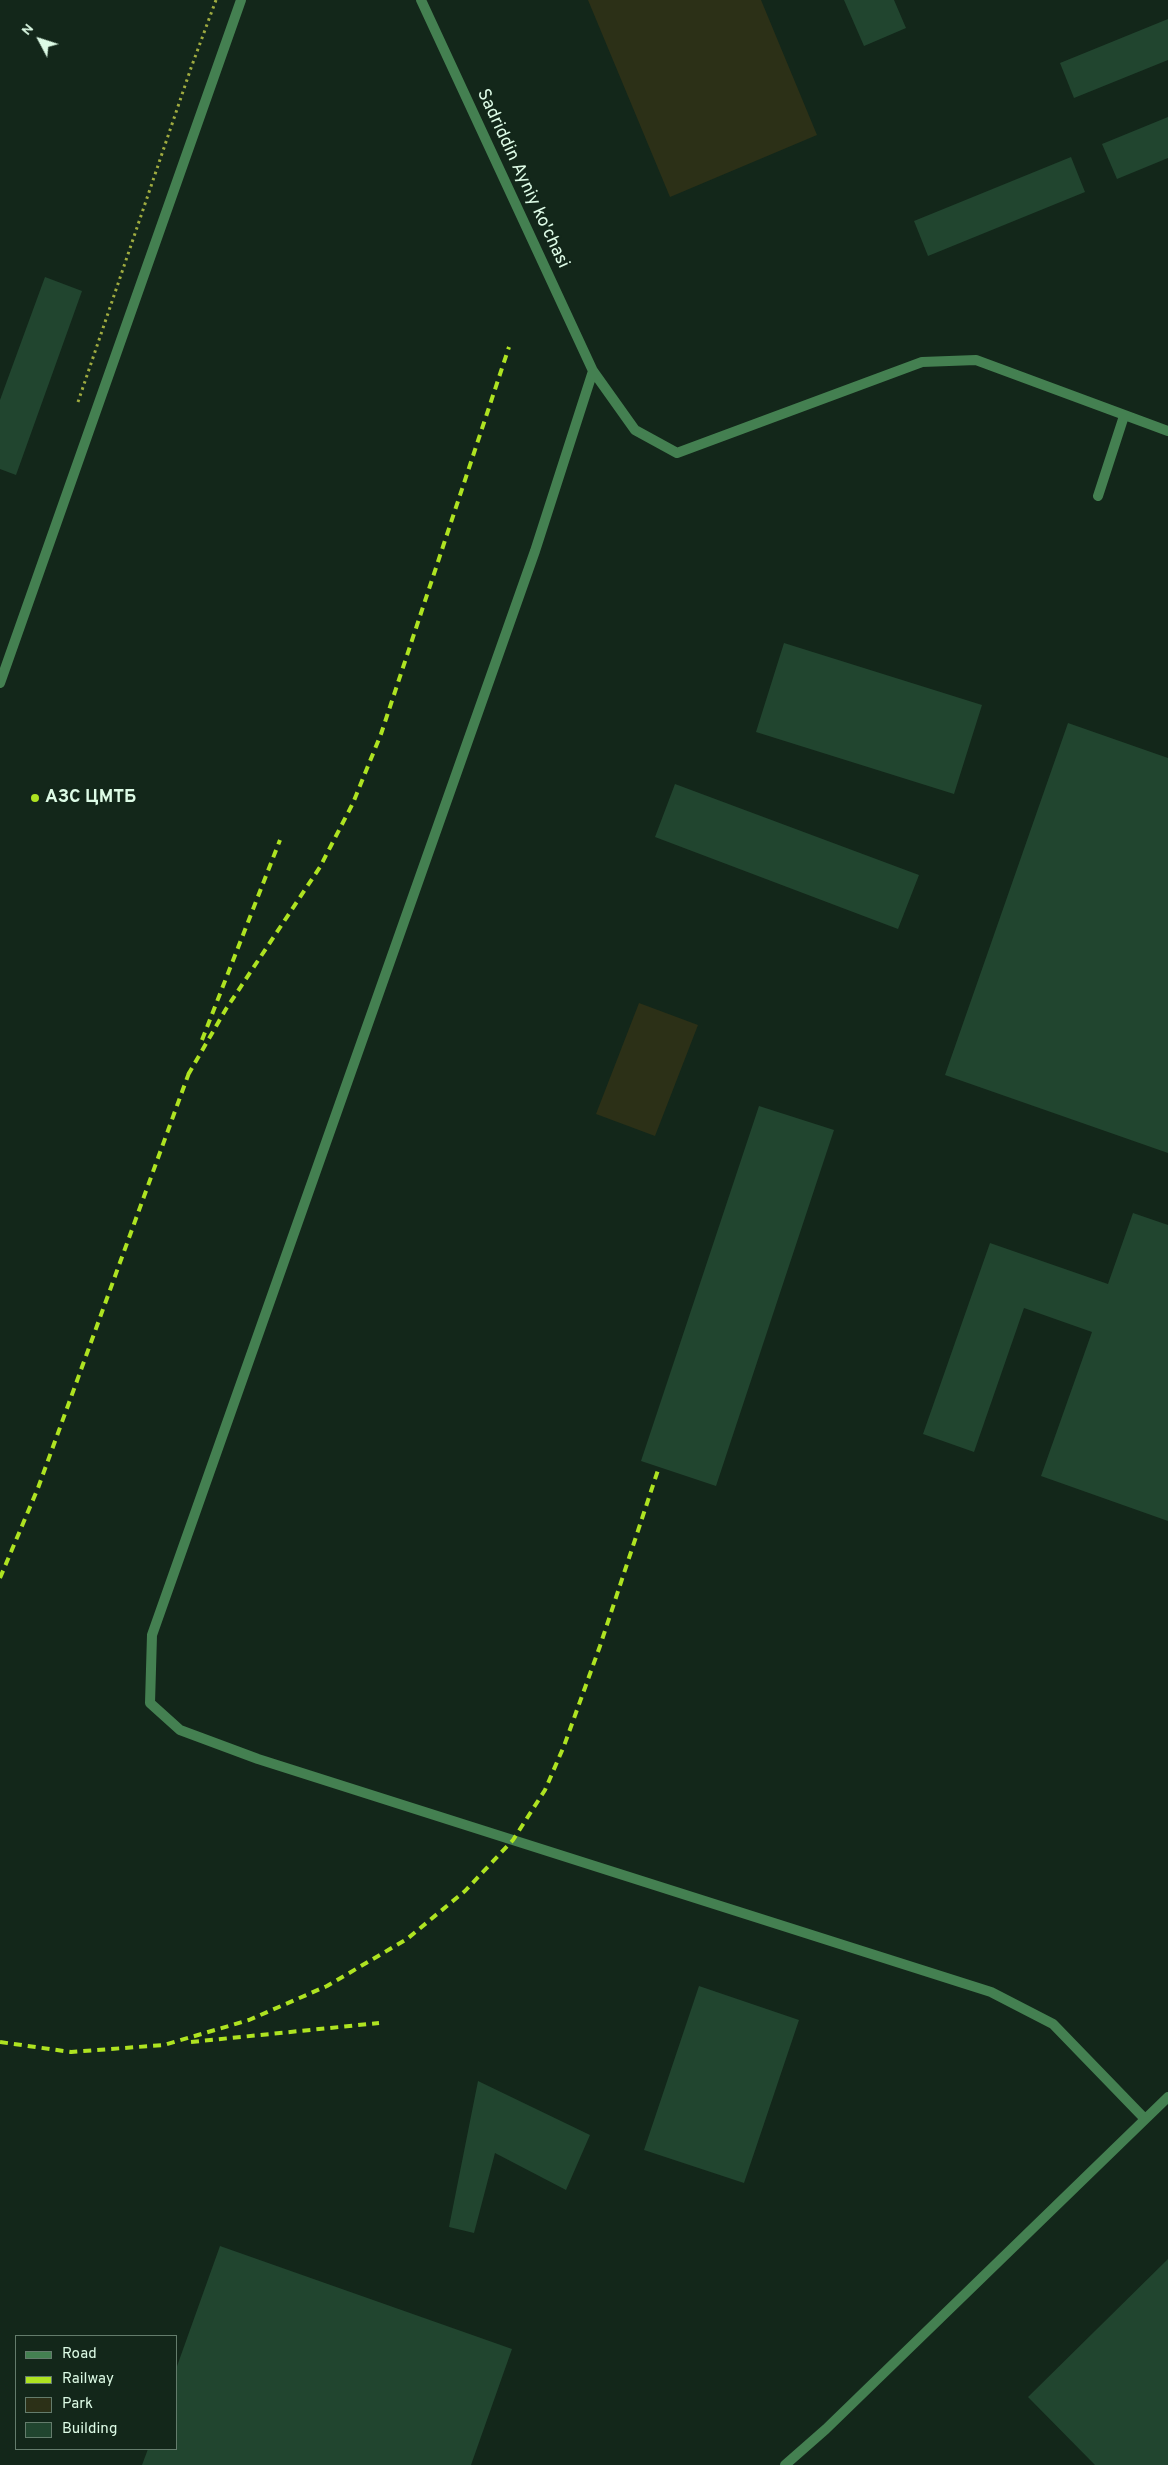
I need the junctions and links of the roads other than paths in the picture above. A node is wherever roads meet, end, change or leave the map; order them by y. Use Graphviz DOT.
graph roads {
  1 [pos="242,0"];
  2 [pos="421,0"];
  3 [pos="593,371"];
  4 [pos="1124,416"];
  5 [pos="1168,431"];
  6 [pos="1098,496"];
  7 [pos="0,682"];
  8 [pos="1168,2097"];
  9 [pos="1144,2118"];
  10 [pos="785,2465"];
  1 -- 7 [label="street"];
  2 -- 3 [label="street, Sadriddin Ayniy ko'chasi"];
  3 -- 4 [label="street, Sadriddin Ayniy ko'chasi"];
  3 -- 9 [label="street"];
  4 -- 5 [label="street, Sadriddin Ayniy ko'chasi"];
  4 -- 6 [label="street"];
  8 -- 9 [label="street"];
  9 -- 10 [label="street"];
}
